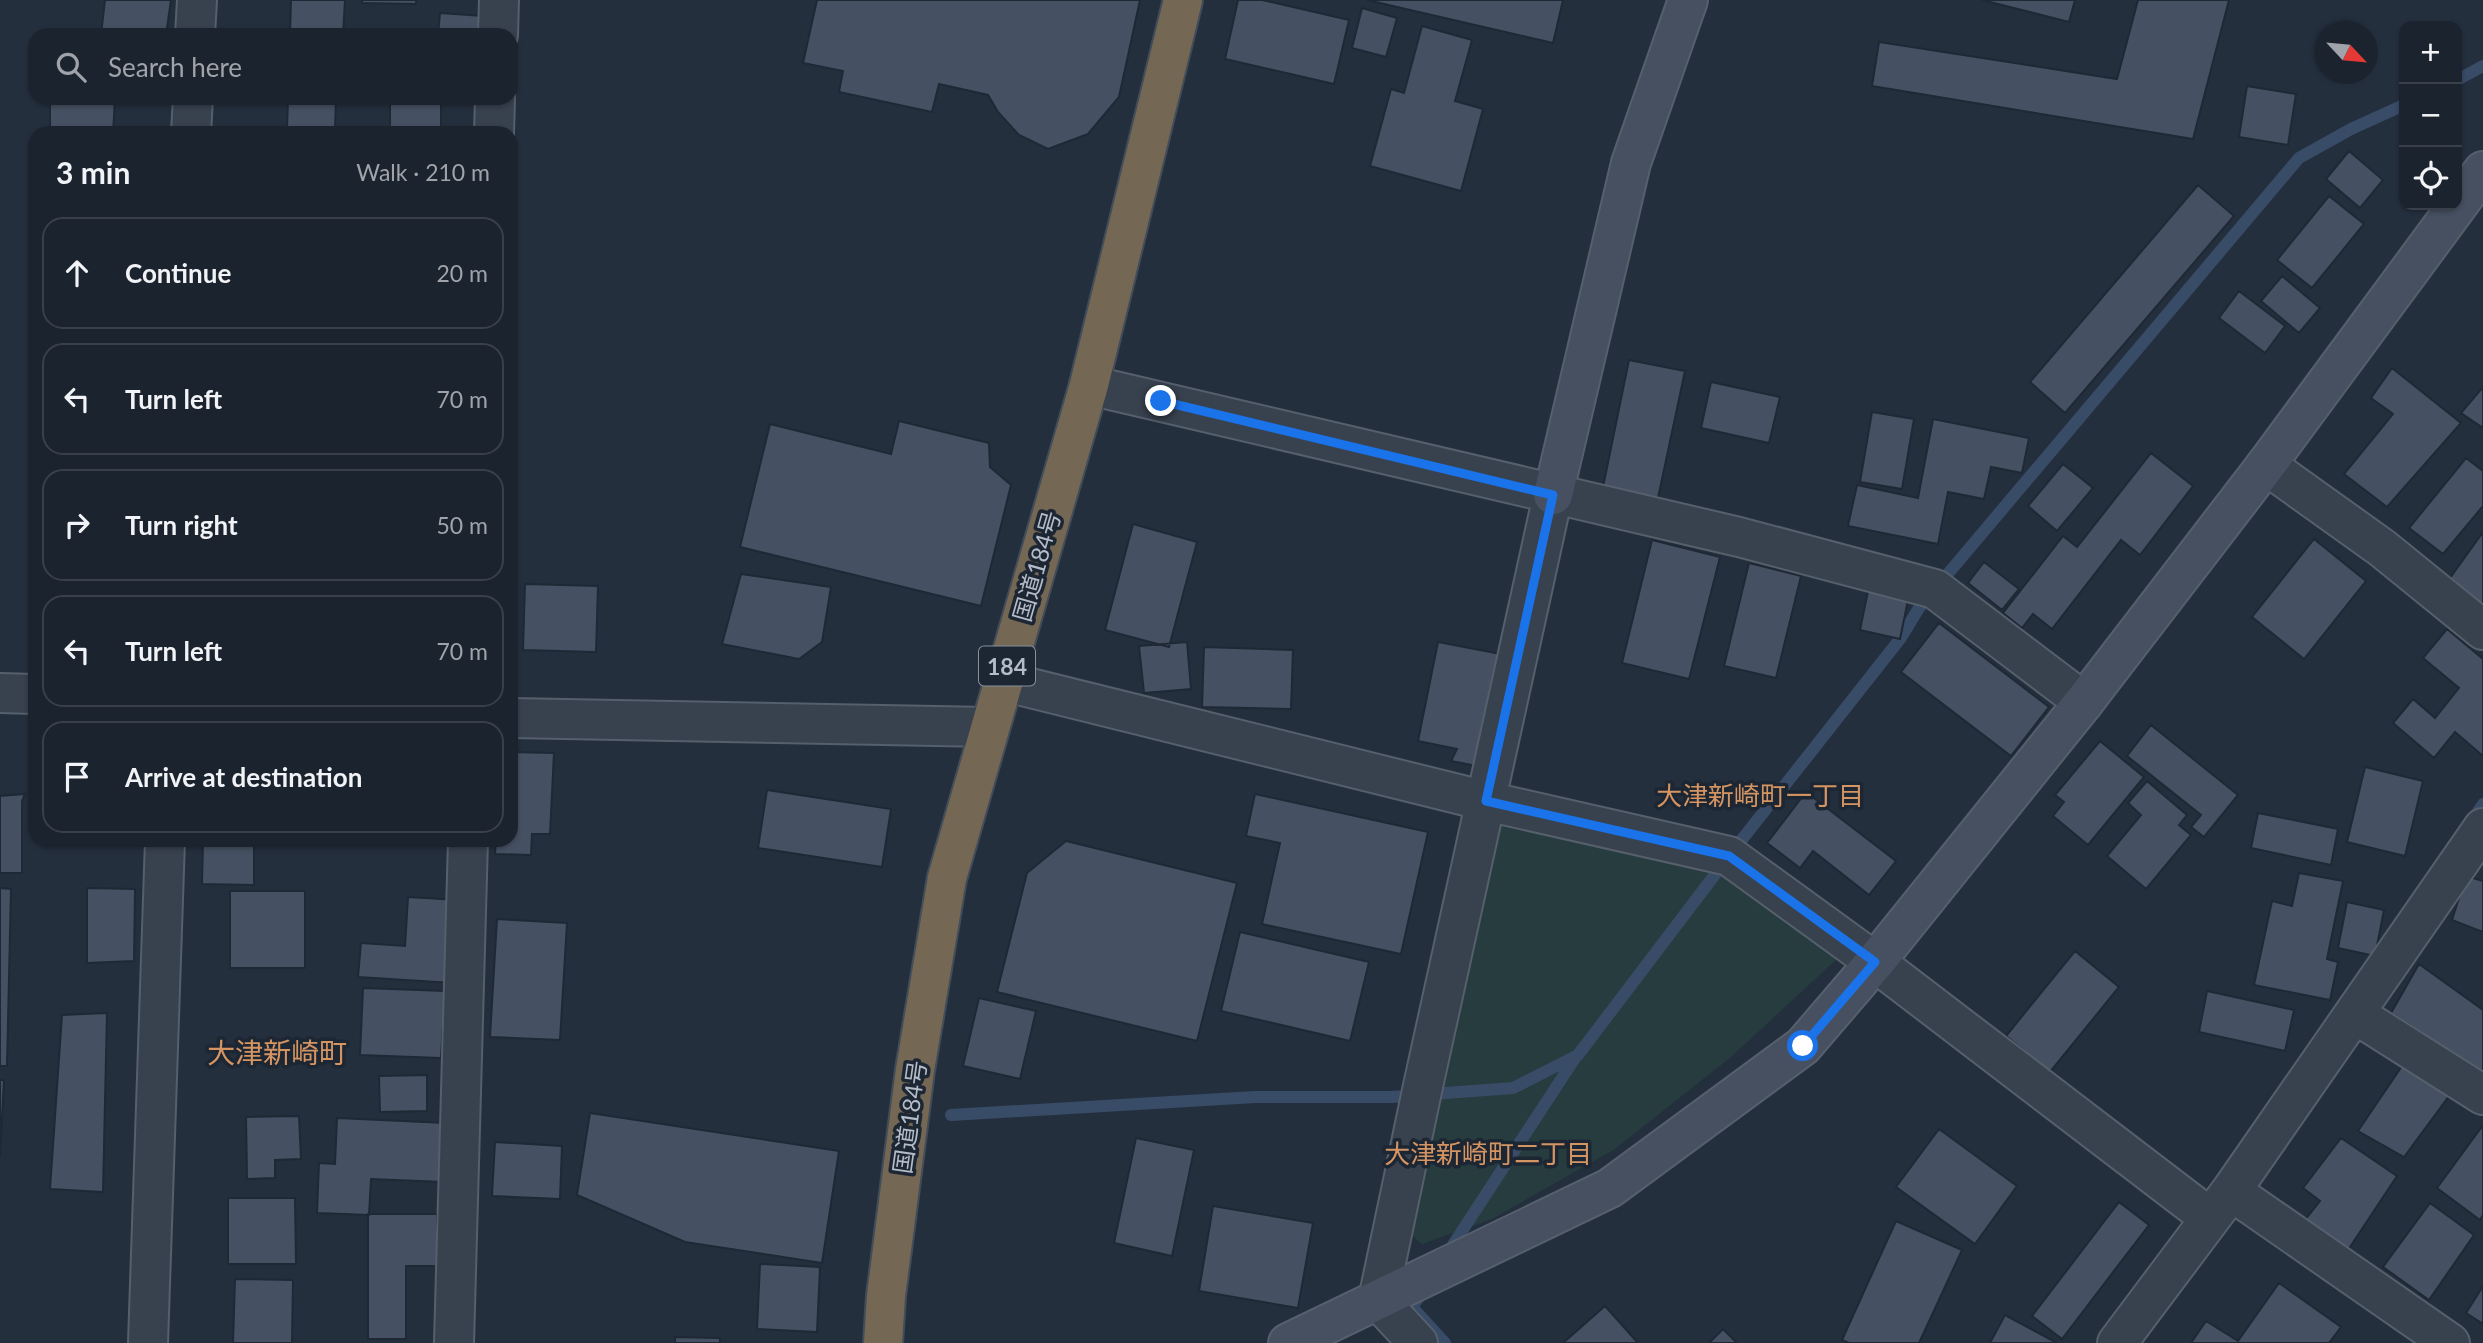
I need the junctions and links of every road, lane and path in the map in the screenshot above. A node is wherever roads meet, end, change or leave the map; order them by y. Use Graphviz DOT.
graph roads {
  1 [pos="197,0"];
  2 [pos="499,0"];
  3 [pos="1183,0"];
  4 [pos="1688,0"];
  5 [pos="195,28"];
  6 [pos="498,28"];
  7 [pos="193,105"];
  8 [pos="495,105"];
  9 [pos="191,126"];
  10 [pos="494,126"];
  11 [pos="2483,171"];
  12 [pos="1089,385"];
  13 [pos="2266,465"];
  14 [pos="1553,495"];
  15 [pos="2483,629"];
  16 [pos="1002,681"];
  17 [pos="0,693"];
  18 [pos="28,694"];
  19 [pos="2084,702"];
  20 [pos="518,718"];
  21 [pos="989,727"];
  22 [pos="1486,801"];
  23 [pos="2483,828"];
  24 [pos="165,847"];
  25 [pos="468,847"];
  26 [pos="1875,962"];
  27 [pos="2355,1014"];
  28 [pos="2483,1096"];
  29 [pos="2220,1205"];
  30 [pos="1378,1300"];
  31 [pos="148,1343"];
  32 [pos="454,1343"];
  33 [pos="883,1343"];
  34 [pos="1288,1343"];
  35 [pos="1418,1343"];
  36 [pos="2117,1343"];
  37 [pos="2449,1343"];
  1 -- 5 [label="street"];
  2 -- 6 [label="street"];
  3 -- 12 [label="highway, 国道184号 / 184"];
  4 -- 14 [label="street"];
  7 -- 9 [label="street"];
  8 -- 10 [label="street"];
  11 -- 13 [label="street"];
  12 -- 14 [label="street"];
  12 -- 16 [label="highway, 国道184号 / 184"];
  13 -- 15 [label="street"];
  13 -- 19 [label="street"];
  14 -- 19 [label="street"];
  14 -- 22 [label="street"];
  16 -- 21 [label="highway, 国道184号 / 184"];
  16 -- 22 [label="street"];
  17 -- 18 [label="street"];
  19 -- 26 [label="street"];
  20 -- 21 [label="street"];
  21 -- 33 [label="highway, 国道184号 / 184"];
  22 -- 26 [label="street"];
  22 -- 30 [label="street"];
  23 -- 27 [label="street"];
  24 -- 31 [label="street"];
  25 -- 32 [label="street"];
  26 -- 29 [label="street"];
  26 -- 30 [label="street"];
  27 -- 28 [label="street"];
  27 -- 29 [label="street"];
  29 -- 36 [label="street"];
  29 -- 37 [label="street"];
  30 -- 34 [label="street"];
  30 -- 35 [label="street"];
}
